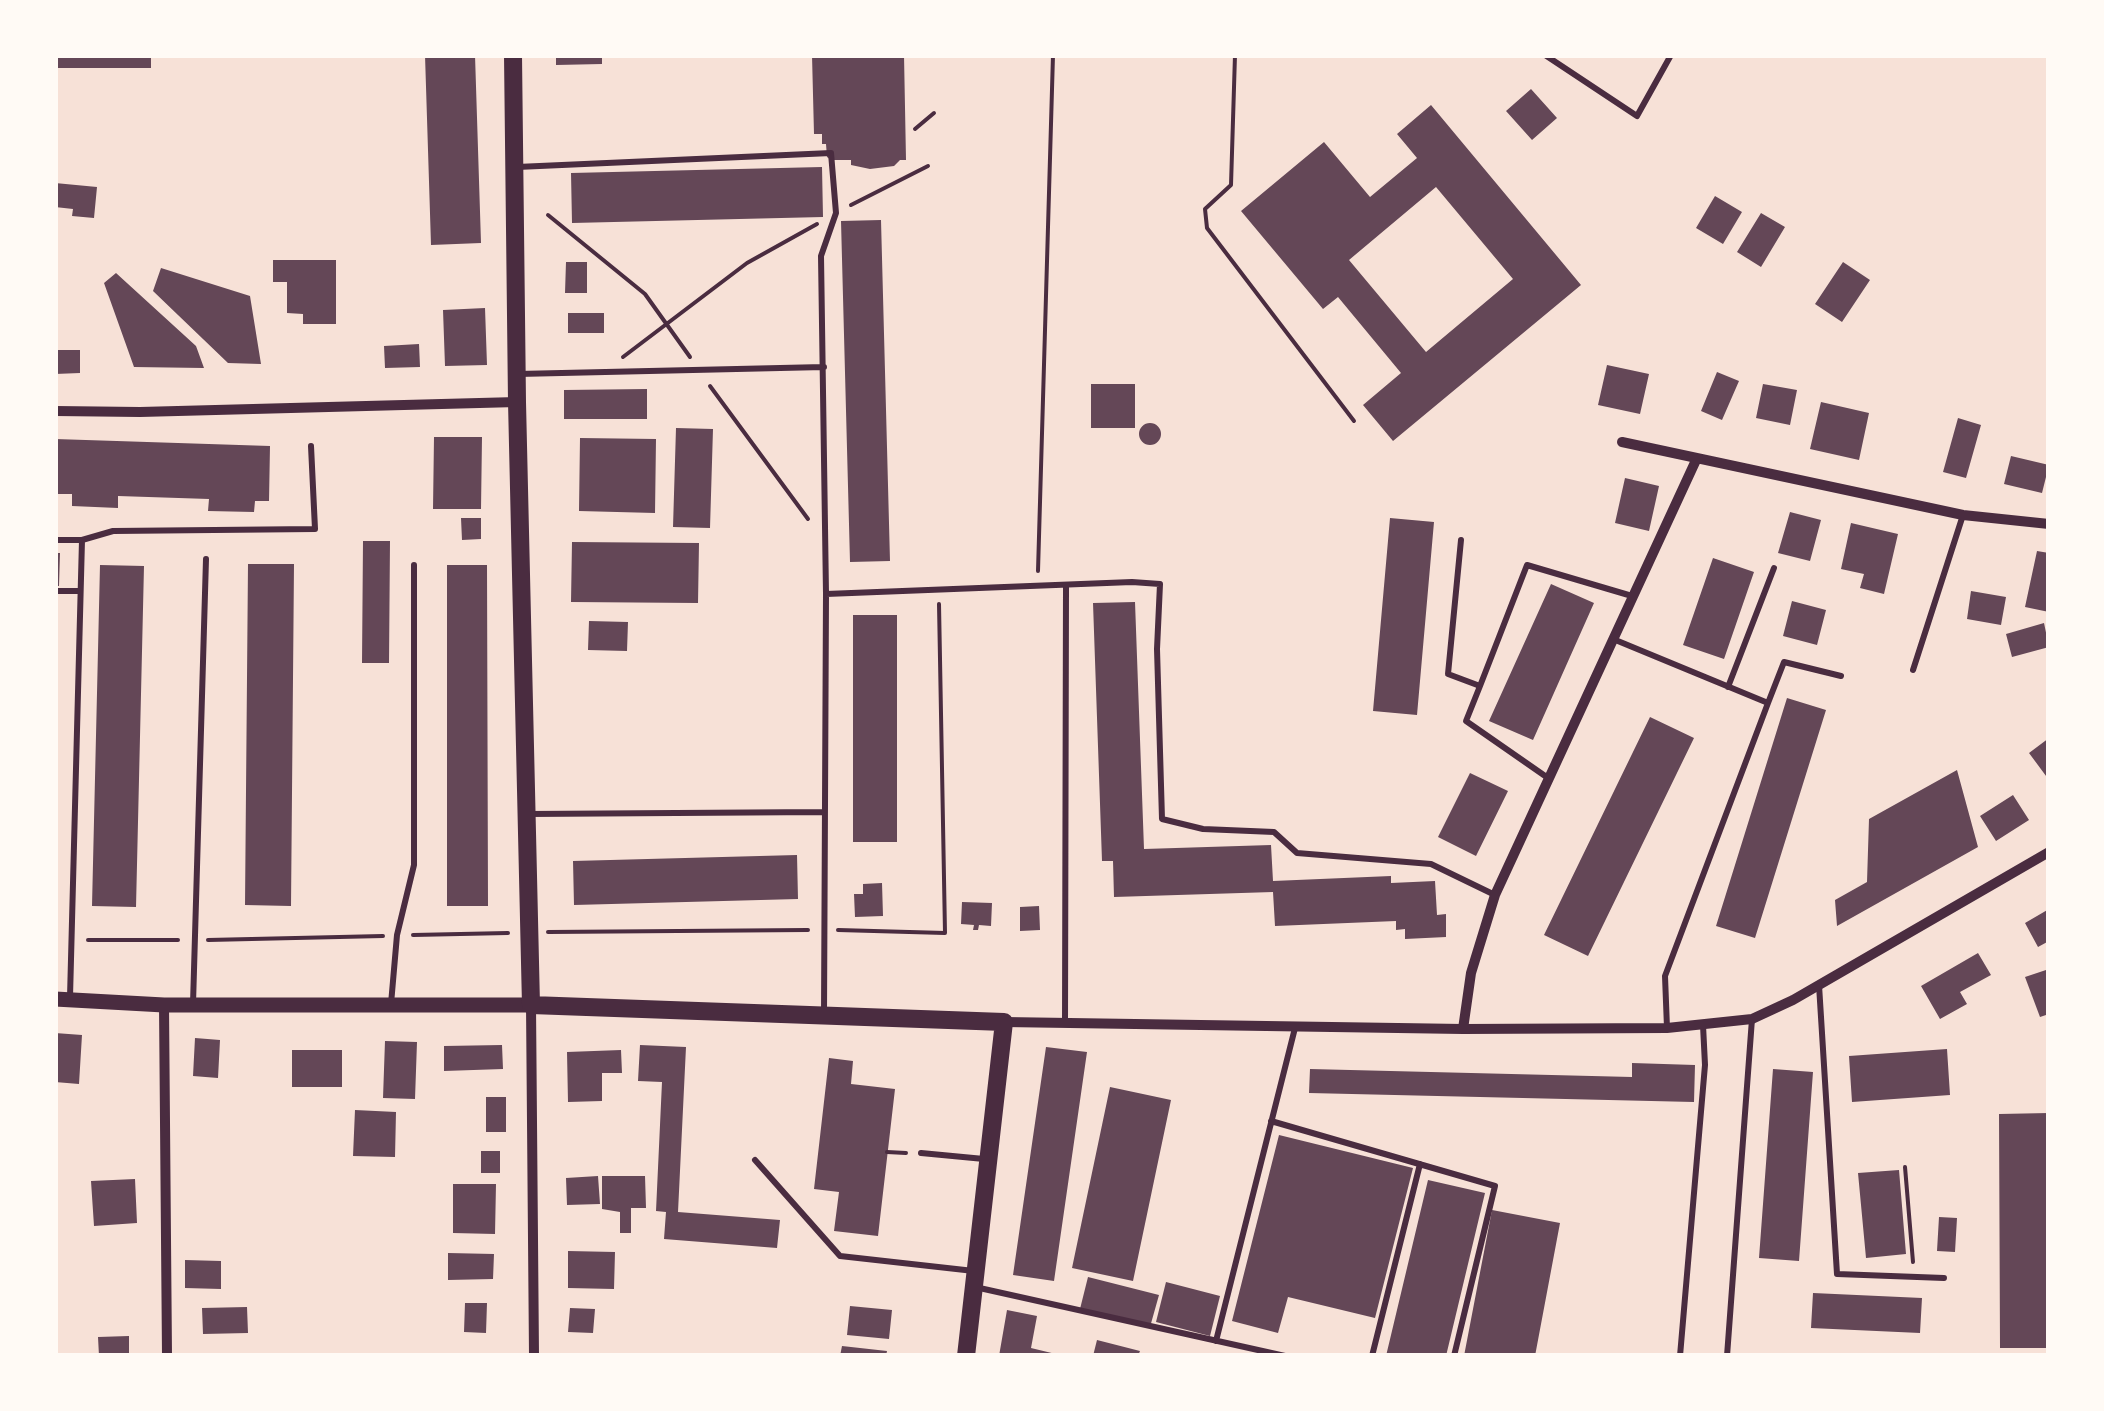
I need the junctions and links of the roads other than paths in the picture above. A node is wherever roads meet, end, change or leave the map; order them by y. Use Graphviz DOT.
graph roads {
  1 [pos="513,55"];
  2 [pos="1545,55"];
  3 [pos="1671,55"];
  4 [pos="514,167"];
  5 [pos="824,366"];
  6 [pos="517,374"];
  7 [pos="517,402"];
  8 [pos="55,410"];
  9 [pos="1622,442"];
  10 [pos="310,446"];
  11 [pos="1697,458"];
  12 [pos="1962,515"];
  13 [pos="2049,524"];
  14 [pos="55,540"];
  15 [pos="82,540"];
  16 [pos="1460,540"];
  17 [pos="206,559"];
  18 [pos="414,565"];
  19 [pos="1774,568"];
  20 [pos="1066,584"];
  21 [pos="55,591"];
  22 [pos="80,591"];
  23 [pos="826,594"];
  24 [pos="1633,596"];
  25 [pos="1613,639"];
  26 [pos="1912,670"];
  27 [pos="1841,676"];
  28 [pos="1480,686"];
  29 [pos="1728,687"];
  30 [pos="1768,704"];
  31 [pos="1548,779"];
  32 [pos="823,812"];
  33 [pos="526,814"];
  34 [pos="2049,852"];
  35 [pos="1495,895"];
  36 [pos="1820,984"];
  37 [pos="62,999"];
  38 [pos="164,1005"];
  39 [pos="194,1005"];
  40 [pos="390,1005"];
  41 [pos="531,1005"];
  42 [pos="824,1016"];
  43 [pos="1752,1020"];
  44 [pos="1004,1022"];
  45 [pos="1066,1024"];
  46 [pos="1704,1025"];
  47 [pos="1295,1028"];
  48 [pos="1667,1028"];
  49 [pos="1463,1029"];
  50 [pos="1271,1122"];
  51 [pos="921,1153"];
  52 [pos="756,1160"];
  53 [pos="988,1160"];
  54 [pos="1420,1164"];
  55 [pos="1944,1278"];
  56 [pos="975,1279"];
  57 [pos="1216,1341"];
  58 [pos="167,1356"];
  59 [pos="534,1356"];
  60 [pos="966,1356"];
  61 [pos="1285,1356"];
  62 [pos="1372,1356"];
  63 [pos="1454,1356"];
  64 [pos="1680,1356"];
  65 [pos="1727,1356"];
  1 -- 4 [label="main road"];
  2 -- 3 [label="lane"];
  4 -- 5 [label="lane"];
  4 -- 6 [label="main road"];
  5 -- 6 [label="lane"];
  5 -- 23 [label="lane"];
  6 -- 7 [label="main road"];
  7 -- 8 [label="street"];
  7 -- 33 [label="main road"];
  9 -- 11 [label="street"];
  10 -- 15 [label="lane"];
  11 -- 12 [label="street"];
  11 -- 24 [label="street"];
  12 -- 13 [label="street"];
  12 -- 26 [label="lane"];
  14 -- 15 [label="lane"];
  15 -- 22 [label="lane"];
  16 -- 28 [label="lane"];
  17 -- 39 [label="lane"];
  18 -- 40 [label="lane"];
  19 -- 29 [label="lane"];
  20 -- 23 [label="lane"];
  20 -- 35 [label="lane"];
  20 -- 45 [label="lane"];
  21 -- 22 [label="lane"];
  22 -- 37 [label="lane"];
  23 -- 32 [label="lane"];
  24 -- 25 [label="street"];
  24 -- 28 [label="lane"];
  25 -- 29 [label="lane"];
  25 -- 31 [label="street"];
  27 -- 30 [label="lane"];
  28 -- 31 [label="lane"];
  29 -- 30 [label="lane"];
  30 -- 48 [label="lane"];
  31 -- 35 [label="street"];
  32 -- 33 [label="lane"];
  32 -- 42 [label="lane"];
  33 -- 41 [label="main road"];
  34 -- 36 [label="street"];
  35 -- 49 [label="street"];
  36 -- 43 [label="street"];
  36 -- 55 [label="lane"];
  37 -- 38 [label="street"];
  38 -- 39 [label="street"];
  38 -- 58 [label="street"];
  39 -- 40 [label="street"];
  40 -- 41 [label="street"];
  41 -- 42 [label="main road"];
  41 -- 59 [label="street"];
  42 -- 44 [label="main road"];
  43 -- 46 [label="street"];
  43 -- 65 [label="lane"];
  44 -- 45 [label="street"];
  44 -- 53 [label="main road"];
  45 -- 47 [label="street"];
  46 -- 48 [label="street"];
  46 -- 64 [label="lane"];
  47 -- 49 [label="street"];
  47 -- 50 [label="lane"];
  48 -- 49 [label="street"];
  50 -- 54 [label="lane"];
  50 -- 57 [label="lane"];
  51 -- 53 [label="lane"];
  52 -- 56 [label="lane"];
  53 -- 56 [label="main road"];
  54 -- 62 [label="lane"];
  54 -- 63 [label="lane"];
  56 -- 57 [label="lane"];
  56 -- 60 [label="main road"];
  57 -- 61 [label="lane"];
}
